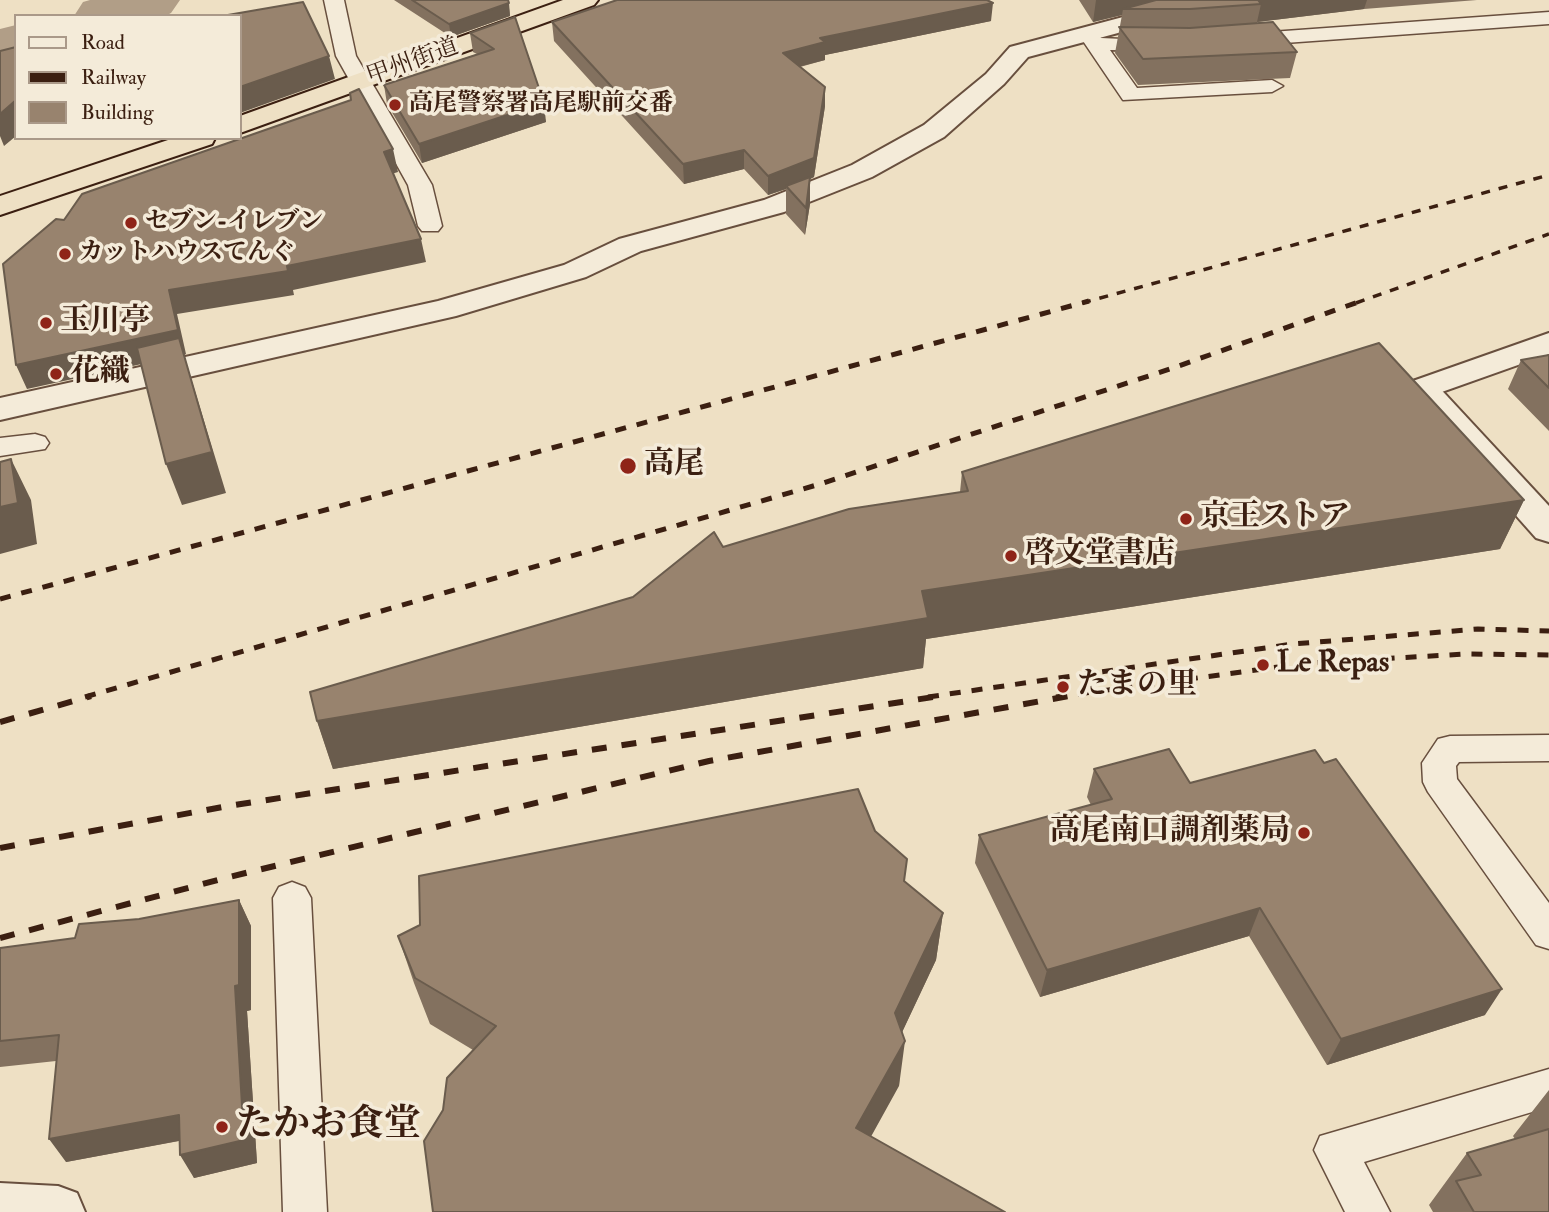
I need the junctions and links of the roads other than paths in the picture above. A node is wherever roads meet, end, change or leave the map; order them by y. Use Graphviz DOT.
graph roads {
  1 [pos="334,0"];
  2 [pos="586,0"];
  3 [pos="1215,0"];
  4 [pos="1549,18"];
  5 [pos="1092,40"];
  6 [pos="1226,42"];
  7 [pos="1185,45"];
  8 [pos="361,82"];
  9 [pos="1272,86"];
  10 [pos="242,124"];
  11 [pos="196,140"];
  12 [pos="0,206"];
  13 [pos="430,226"];
  14 [pos="1549,343"];
  15 [pos="0,409"];
  16 [pos="35,443"];
  17 [pos="0,447"];
  18 [pos="1549,529"];
  19 [pos="1549,748"];
  20 [pos="292,898"];
  21 [pos="1549,933"];
  22 [pos="1549,1088"];
  23 [pos="0,1209"];
  24 [pos="58,1212"];
  25 [pos="305,1212"];
  26 [pos="1368,1212"];
  1 -- 8 [label="lane"];
  2 -- 8 [label="highway, 甲州街道"];
  3 -- 5 [label="street"];
  4 -- 6 [label="lane"];
  5 -- 7 [label="lane"];
  5 -- 9 [label="lane"];
  5 -- 15 [label="street"];
  8 -- 10 [label="highway, 甲州街道"];
  8 -- 13 [label="lane"];
  11 -- 12 [label="highway"];
  14 -- 18 [label="street"];
  16 -- 17 [label="lane"];
  19 -- 21 [label="lane"];
  20 -- 25 [label="lane"];
  22 -- 26 [label="lane"];
  23 -- 24 [label="street"];
}
